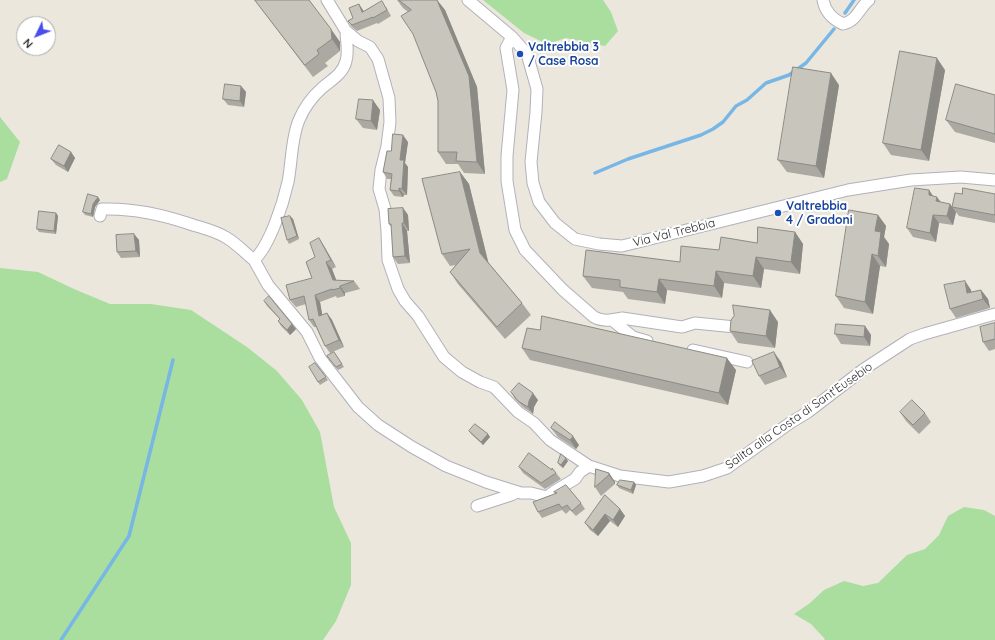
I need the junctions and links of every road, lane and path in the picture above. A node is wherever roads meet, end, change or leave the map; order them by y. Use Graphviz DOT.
graph roads {
  1 [pos="327,0"];
  2 [pos="468,0"];
  3 [pos="823,0"];
  4 [pos="869,0"];
  5 [pos="346,31"];
  6 [pos="512,37"];
  7 [pos="995,180"];
  8 [pos="100,216"];
  9 [pos="254,260"];
  10 [pos="995,314"];
  11 [pos="612,320"];
  12 [pos="735,327"];
  13 [pos="656,343"];
  14 [pos="679,348"];
  15 [pos="747,362"];
  16 [pos="589,466"];
  17 [pos="513,491"];
  18 [pos="477,506"];
  1 -- 5 [label="street"];
  2 -- 6 [label="street, Via Val Trebbia"];
  3 -- 4 [label="street"];
  5 -- 9 [label="street"];
  5 -- 16 [label="street, Salita alla Costa di Sant'Eusebio"];
  6 -- 7 [label="street, Via Val Trebbia"];
  6 -- 11 [label="street"];
  8 -- 9 [label="street"];
  9 -- 17 [label="street"];
  10 -- 16 [label="street, Salita alla Costa di Sant'Eusebio"];
  11 -- 12 [label="street"];
  11 -- 13 [label="street"];
  14 -- 15 [label="street"];
  16 -- 17 [label="street"];
  17 -- 18 [label="street"];
}
